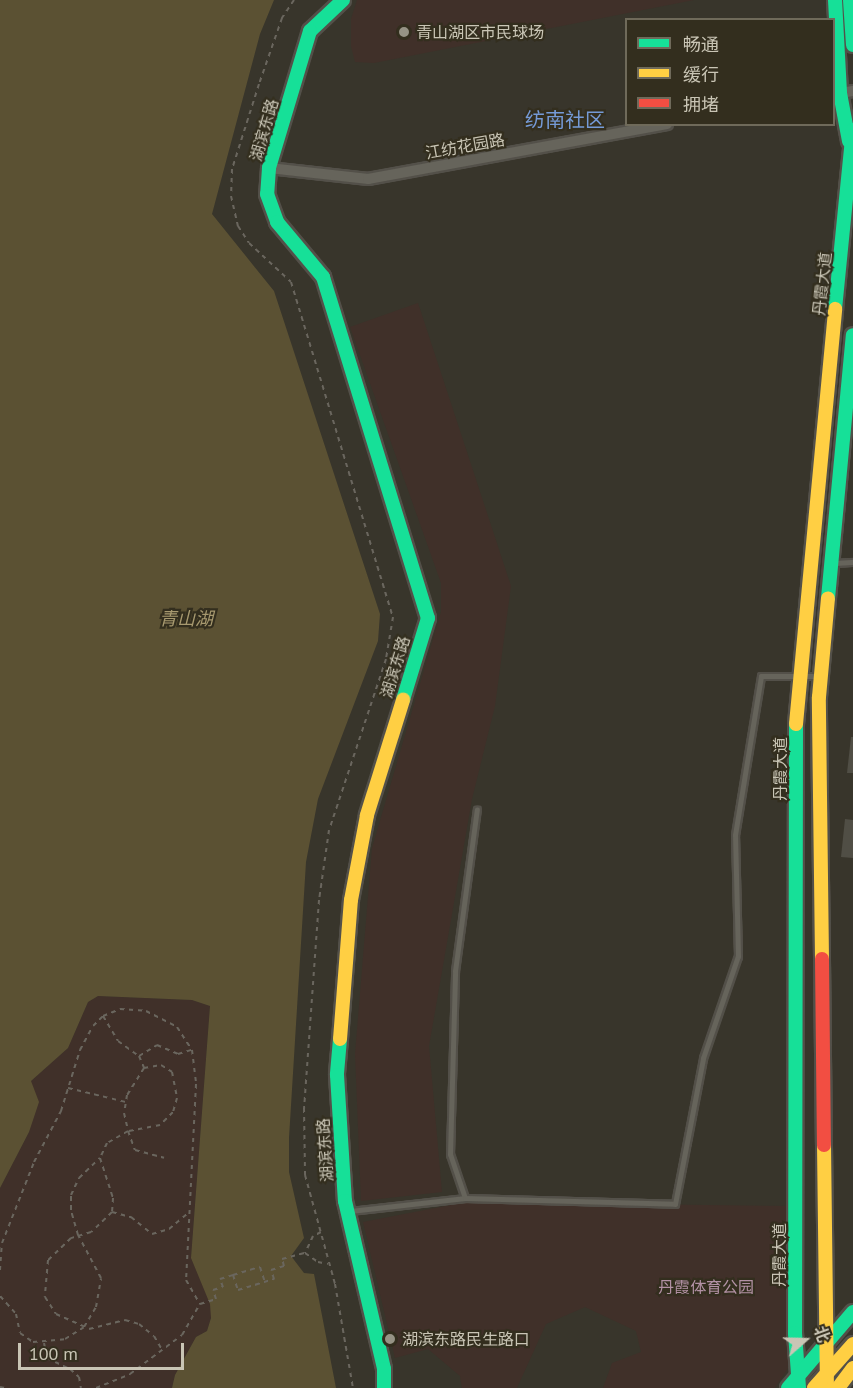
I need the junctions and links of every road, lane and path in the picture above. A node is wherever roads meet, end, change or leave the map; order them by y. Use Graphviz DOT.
graph roads {
  1 [pos="294,0"];
  2 [pos="343,0"];
  3 [pos="835,0"];
  4 [pos="850,0"];
  5 [pos="853,45"];
  6 [pos="842,92"];
  7 [pos="656,126"];
  8 [pos="853,130"];
  9 [pos="851,153"];
  10 [pos="269,168"];
  11 [pos="853,335"];
  12 [pos="853,341"];
  13 [pos="853,562"];
  14 [pos="832,563"];
  15 [pos="799,676"];
  16 [pos="821,676"];
  17 [pos="477,809"];
  18 [pos="103,1016"];
  19 [pos="192,1050"];
  20 [pos="139,1056"];
  21 [pos="144,1068"];
  22 [pos="68,1088"];
  23 [pos="126,1102"];
  24 [pos="128,1131"];
  25 [pos="100,1158"];
  26 [pos="164,1158"];
  27 [pos="465,1198"];
  28 [pos="347,1211"];
  29 [pos="112,1212"];
  30 [pos="188,1213"];
  31 [pos="321,1232"];
  32 [pos="78,1236"];
  33 [pos="305,1253"];
  34 [pos="329,1264"];
  35 [pos="0,1270"];
  36 [pos="233,1275"];
  37 [pos="265,1282"];
  38 [pos="0,1296"];
  39 [pos="200,1304"];
  40 [pos="853,1312"];
  41 [pos="84,1327"];
  42 [pos="826,1341"];
  43 [pos="44,1343"];
  44 [pos="853,1344"];
  45 [pos="161,1348"];
  46 [pos="853,1368"];
  47 [pos="827,1372"];
  48 [pos="798,1381"];
  49 [pos="0,1387"];
  50 [pos="5,1388"];
  51 [pos="81,1388"];
  52 [pos="96,1388"];
  53 [pos="353,1388"];
  54 [pos="384,1388"];
  55 [pos="788,1388"];
  56 [pos="814,1388"];
  57 [pos="827,1388"];
  58 [pos="838,1388"];
  1 -- 31 [label="path, 湖滨东路"];
  2 -- 10 [label="main road, 湖滨东路"];
  3 -- 6 [label="main road, 丹霞大道"];
  4 -- 5 [label="main road"];
  6 -- 9 [label="main road, 丹霞大道"];
  7 -- 10 [label="street, 江纺花园路"];
  8 -- 9 [label="main road, 丹霞大道"];
  9 -- 15 [label="main road, 丹霞大道"];
  10 -- 28 [label="main road, 湖滨东路"];
  11 -- 12 [label="main road"];
  12 -- 14 [label="main road"];
  13 -- 14 [label="lane"];
  14 -- 16 [label="main road"];
  15 -- 16 [label="lane"];
  15 -- 27 [label="lane"];
  15 -- 48 [label="main road, 丹霞大道"];
  16 -- 42 [label="main road"];
  17 -- 27 [label="lane"];
  18 -- 19 [label="path"];
  18 -- 20 [label="path"];
  18 -- 22 [label="path"];
  19 -- 20 [label="path"];
  19 -- 30 [label="path"];
  20 -- 21 [label="path"];
  21 -- 23 [label="path"];
  21 -- 24 [label="path"];
  22 -- 23 [label="path"];
  22 -- 35 [label="path"];
  23 -- 24 [label="path"];
  24 -- 25 [label="path"];
  24 -- 26 [label="path"];
  25 -- 29 [label="path"];
  25 -- 32 [label="path"];
  27 -- 28 [label="lane"];
  28 -- 54 [label="main road, 湖滨东路"];
  29 -- 30 [label="path"];
  29 -- 32 [label="path"];
  30 -- 39 [label="path"];
  31 -- 33 [label="path"];
  31 -- 34 [label="path, 湖滨东路"];
  32 -- 41 [label="path"];
  32 -- 41 [label="path"];
  33 -- 34 [label="path"];
  33 -- 37 [label="path"];
  34 -- 53 [label="path, 湖滨东路"];
  36 -- 37 [label="path"];
  36 -- 37 [label="path"];
  36 -- 39 [label="path"];
  38 -- 43 [label="path"];
  39 -- 45 [label="path"];
  40 -- 42 [label="main road"];
  41 -- 43 [label="path"];
  41 -- 45 [label="path"];
  42 -- 47 [label="main road"];
  42 -- 48 [label="main road"];
  43 -- 51 [label="path"];
  44 -- 47 [label="main road"];
  45 -- 52 [label="path"];
  46 -- 58 [label="main road"];
  47 -- 56 [label="main road"];
  47 -- 57 [label="main road"];
  48 -- 55 [label="main road"];
  49 -- 50 [label="path"];
}
